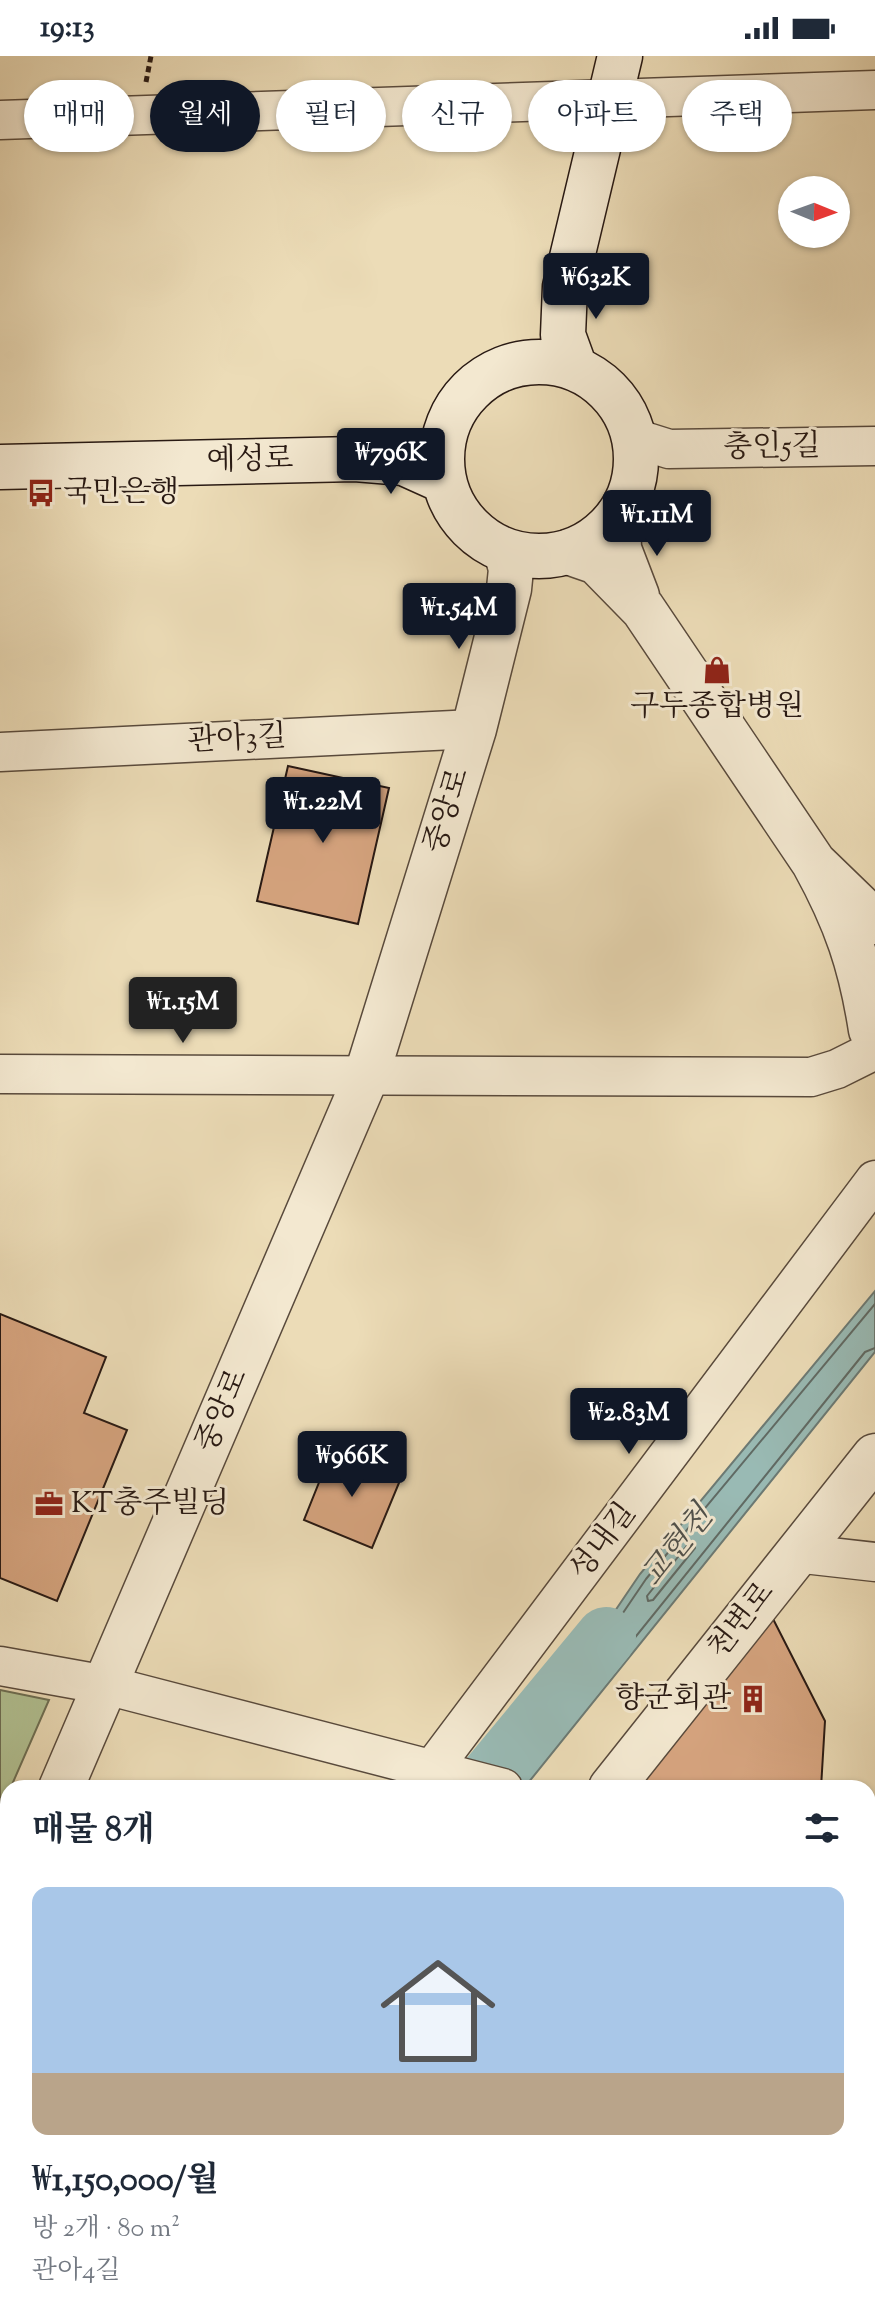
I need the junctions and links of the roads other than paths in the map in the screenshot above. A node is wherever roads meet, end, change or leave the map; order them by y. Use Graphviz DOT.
graph roads {
  1 [pos="614,77"];
  2 [pos="875,90"];
  3 [pos="0,120"];
  4 [pos="565,287"];
  5 [pos="512,365"];
  6 [pos="575,368"];
  7 [pos="447,427"];
  8 [pos="875,446"];
  9 [pos="646,451"];
  10 [pos="355,459"];
  11 [pos="0,467"];
  12 [pos="444,481"];
  13 [pos="618,516"];
  14 [pos="528,562"];
  15 [pos="643,609"];
  16 [pos="474,729"];
  17 [pos="0,752"];
  18 [pos="814,863"];
  19 [pos="875,922"];
  20 [pos="874,1033"];
  21 [pos="0,1074"];
  22 [pos="366,1077"];
  23 [pos="875,1180"];
  24 [pos="875,1456"];
  25 [pos="795,1553"];
  26 [pos="875,1562"];
  27 [pos="0,1666"];
  28 [pos="106,1685"];
  29 [pos="431,1777"];
  30 [pos="64,1780"];
  31 [pos="617,1780"];
  1 -- 2 [label="street"];
  1 -- 3 [label="street"];
  1 -- 4 [label="street"];
  4 -- 5 [label="street"];
  4 -- 6 [label="street"];
  5 -- 6 [label="street"];
  5 -- 7 [label="street"];
  6 -- 9 [label="street"];
  7 -- 10 [label="street, 예성로"];
  7 -- 12 [label="street"];
  8 -- 9 [label="street, 충인5길"];
  9 -- 13 [label="street"];
  10 -- 11 [label="street, 예성로"];
  10 -- 12 [label="street, 예성로"];
  12 -- 14 [label="street"];
  13 -- 14 [label="street"];
  13 -- 15 [label="street"];
  14 -- 15 [label="street"];
  14 -- 16 [label="street, 중앙로"];
  15 -- 18 [label="street"];
  16 -- 17 [label="street, 관아3길"];
  16 -- 22 [label="street, 중앙로"];
  18 -- 19 [label="street"];
  18 -- 20 [label="street"];
  20 -- 22 [label="street"];
  21 -- 22 [label="street"];
  22 -- 28 [label="street, 중앙로"];
  23 -- 29 [label="street, 성내길"];
  24 -- 25 [label="street, 천변로"];
  25 -- 26 [label="street"];
  25 -- 31 [label="street, 천변로"];
  27 -- 28 [label="street"];
  28 -- 29 [label="street"];
  28 -- 30 [label="street, 중앙로"];
}
